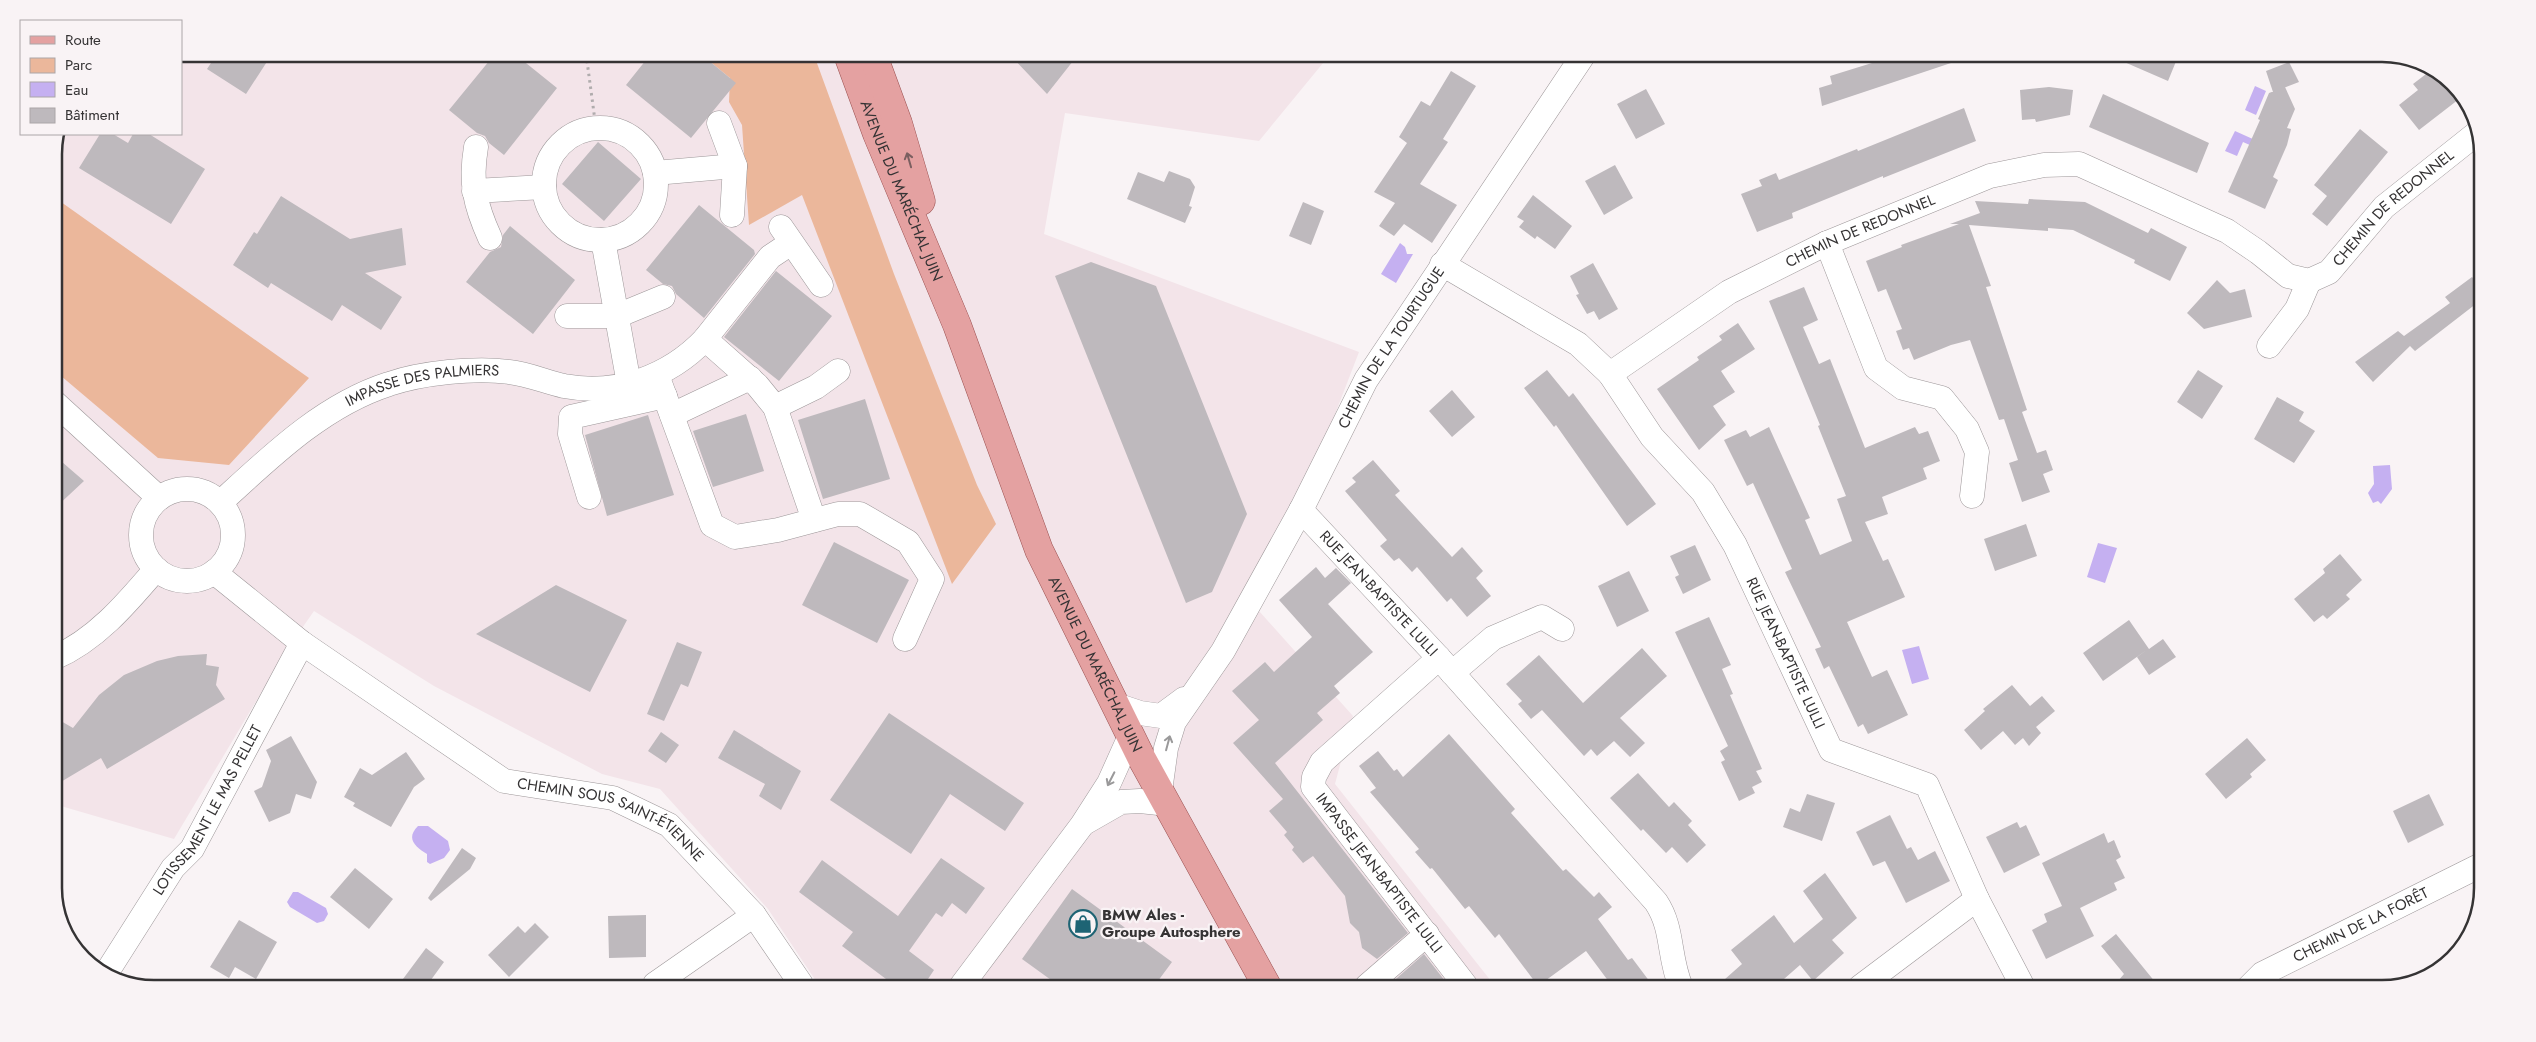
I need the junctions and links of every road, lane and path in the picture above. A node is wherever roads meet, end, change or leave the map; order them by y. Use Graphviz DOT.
graph roads {
  1 [pos="587,62"];
  2 [pos="850,62"];
  3 [pos="875,62"];
  4 [pos="1573,62"];
  5 [pos="719,122"];
  6 [pos="596,128"];
  7 [pos="2472,137"];
  8 [pos="476,147"];
  9 [pos="735,166"];
  10 [pos="655,173"];
  11 [pos="544,186"];
  12 [pos="474,191"];
  13 [pos="732,215"];
  14 [pos="490,238"];
  15 [pos="603,240"];
  16 [pos="1827,243"];
  17 [pos="1442,264"];
  18 [pos="2309,281"];
  19 [pos="821,285"];
  20 [pos="663,297"];
  21 [pos="566,316"];
  22 [pos="617,316"];
  23 [pos="957,325"];
  24 [pos="704,339"];
  25 [pos="2269,346"];
  26 [pos="838,371"];
  27 [pos="1610,374"];
  28 [pos="750,378"];
  29 [pos="628,384"];
  30 [pos="664,395"];
  31 [pos="775,407"];
  32 [pos="62,410"];
  33 [pos="1972,496"];
  34 [pos="589,497"];
  35 [pos="159,498"];
  36 [pos="220,503"];
  37 [pos="1301,510"];
  38 [pos="814,520"];
  39 [pos="156,570"];
  40 [pos="214,572"];
  41 [pos="1562,629"];
  42 [pos="905,638"];
  43 [pos="302,643"];
  44 [pos="1223,651"];
  45 [pos="63,654"];
  46 [pos="1446,666"];
  47 [pos="1116,705"];
  48 [pos="1131,734"];
  49 [pos="1164,797"];
  50 [pos="1082,824"];
  51 [pos="2474,869"];
  52 [pos="1977,899"];
  53 [pos="754,915"];
  54 [pos="1427,934"];
  55 [pos="110,968"];
  56 [pos="661,980"];
  57 [pos="798,980"];
  58 [pos="973,980"];
  59 [pos="1264,980"];
  60 [pos="1374,980"];
  61 [pos="1462,980"];
  62 [pos="1678,980"];
  63 [pos="1869,980"];
  64 [pos="2019,980"];
  65 [pos="2265,980"];
  1 -- 6 [label="path"];
  2 -- 23 [label="main road, AVENUE DU MARÉCHAL JUIN"];
  23 -- 3 [label="main road, AVENUE DU MARÉCHAL JUIN, one-way"];
  4 -- 17 [label="street, CHEMIN DE LA TOURTUGUE"];
  5 -- 9 [label="street"];
  6 -- 10 [label="street"];
  6 -- 11 [label="street"];
  7 -- 18 [label="street, CHEMIN DE REDONNEL"];
  8 -- 12 [label="street"];
  9 -- 10 [label="street"];
  9 -- 13 [label="street"];
  10 -- 15 [label="street"];
  11 -- 12 [label="street"];
  11 -- 15 [label="street"];
  12 -- 14 [label="street"];
  15 -- 22 [label="street"];
  16 -- 18 [label="street, CHEMIN DE REDONNEL"];
  16 -- 27 [label="street, CHEMIN DE REDONNEL"];
  16 -- 33 [label="street"];
  17 -- 27 [label="street"];
  17 -- 37 [label="street, CHEMIN DE LA TOURTUGUE"];
  18 -- 25 [label="street"];
  19 -- 24 [label="street"];
  20 -- 22 [label="street"];
  21 -- 22 [label="street"];
  22 -- 29 [label="street"];
  23 -- 47 [label="main road, AVENUE DU MARÉCHAL JUIN"];
  24 -- 28 [label="street"];
  24 -- 30 [label="street"];
  26 -- 31 [label="street"];
  27 -- 52 [label="street, RUE JEAN-BAPTISTE LULLI"];
  28 -- 30 [label="street"];
  28 -- 31 [label="street"];
  29 -- 30 [label="street, IMPASSE DES PALMIERS"];
  29 -- 36 [label="street, IMPASSE DES PALMIERS"];
  30 -- 34 [label="street"];
  30 -- 38 [label="street"];
  31 -- 38 [label="street"];
  32 -- 35 [label="street"];
  35 -- 36 [label="street"];
  35 -- 39 [label="street"];
  36 -- 40 [label="street"];
  37 -- 44 [label="street, CHEMIN DE LA TOURTUGUE"];
  37 -- 46 [label="street, RUE JEAN-BAPTISTE LULLI"];
  38 -- 42 [label="street"];
  39 -- 40 [label="street"];
  39 -- 45 [label="street"];
  40 -- 43 [label="street, CHEMIN SOUS SAINT-ÉTIENNE"];
  41 -- 46 [label="street"];
  43 -- 53 [label="street, CHEMIN SOUS SAINT-ÉTIENNE"];
  43 -- 55 [label="street, LOTISSEMENT LE MAS PELLET"];
  44 -- 47 [label="street, CHEMIN DE LA TOURTUGUE"];
  49 -- 44 [label="street, CHEMIN DE LA TOURTUGUE, one-way"];
  46 -- 54 [label="street, IMPASSE JEAN-BAPTISTE LULLI"];
  46 -- 62 [label="street, RUE JEAN-BAPTISTE LULLI"];
  47 -- 48 [label="main road, AVENUE DU MARÉCHAL JUIN"];
  48 -- 49 [label="main road, AVENUE DU MARÉCHAL JUIN"];
  48 -- 50 [label="street, one-way"];
  49 -- 50 [label="street"];
  49 -- 59 [label="main road, AVENUE DU MARÉCHAL JUIN"];
  50 -- 58 [label="street"];
  51 -- 65 [label="street, CHEMIN DE LA FORÊT"];
  52 -- 63 [label="street"];
  52 -- 64 [label="street, RUE JEAN-BAPTISTE LULLI"];
  53 -- 56 [label="street"];
  53 -- 57 [label="street, CHEMIN SOUS SAINT-ÉTIENNE"];
  54 -- 60 [label="street"];
  54 -- 61 [label="street, IMPASSE JEAN-BAPTISTE LULLI"];
}
